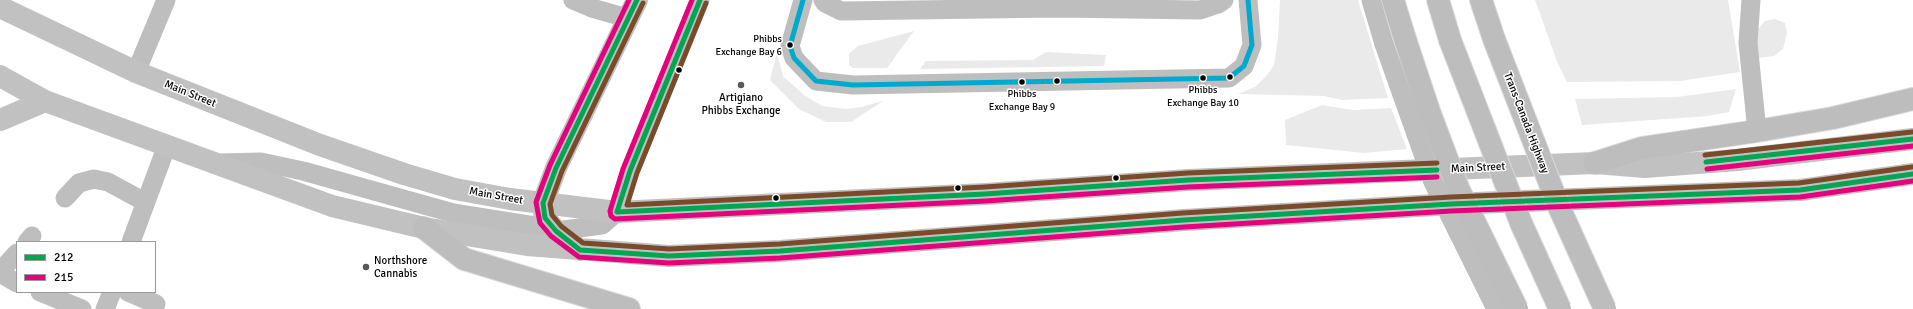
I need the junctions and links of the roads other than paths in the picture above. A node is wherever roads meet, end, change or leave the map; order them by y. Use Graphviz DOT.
graph roads {
  1 [pos="166,0"];
  2 [pos="573,0"];
  3 [pos="700,0"];
  4 [pos="803,0"];
  5 [pos="823,0"];
  6 [pos="1224,0"];
  7 [pos="1248,0"];
  8 [pos="1371,0"];
  9 [pos="1394,0"];
  10 [pos="1438,0"];
  11 [pos="1481,0"];
  12 [pos="1487,0"];
  13 [pos="1751,0"];
  14 [pos="0,7"];
  15 [pos="632,9"];
  16 [pos="1494,39"];
  17 [pos="136,72"];
  18 [pos="0,76"];
  19 [pos="1913,99"];
  20 [pos="45,101"];
  21 [pos="0,120"];
  22 [pos="1756,132"];
  23 [pos="1913,139"];
  24 [pos="167,145"];
  25 [pos="1595,162"];
  26 [pos="215,163"];
  27 [pos="1913,174"];
  28 [pos="65,198"];
  29 [pos="145,202"];
  30 [pos="543,203"];
  31 [pos="618,212"];
  32 [pos="424,228"];
  33 [pos="556,232"];
  34 [pos="131,241"];
  35 [pos="580,250"];
  36 [pos="16,253"];
  37 [pos="16,282"];
  38 [pos="42,293"];
  39 [pos="112,293"];
  40 [pos="130,293"];
  41 [pos="159,307"];
  42 [pos="82,309"];
  43 [pos="105,309"];
  44 [pos="628,309"];
  45 [pos="1496,309"];
  46 [pos="1517,309"];
  47 [pos="1560,309"];
  48 [pos="1604,309"];
  1 -- 17 [label="lane"];
  2 -- 15 [label="lane"];
  3 -- 31 [label="lane"];
  4 -- 7 [label="lane"];
  5 -- 6 [label="lane"];
  8 -- 45 [label="lane, bridge"];
  9 -- 46 [label="highway, bridge"];
  10 -- 47 [label="highway, bridge"];
  11 -- 16 [label="highway, Trans-Canada Highway"];
  12 -- 16 [label="highway"];
  13 -- 22 [label="lane"];
  14 -- 17 [label="main road, Main Street"];
  15 -- 30 [label="main road"];
  16 -- 48 [label="highway, Trans-Canada Highway, bridge"];
  17 -- 30 [label="main road, Main Street"];
  18 -- 20 [label="main road"];
  19 -- 22 [label="highway"];
  20 -- 21 [label="main road"];
  20 -- 24 [label="main road"];
  22 -- 25 [label="highway"];
  23 -- 25 [label="main road, Main Street"];
  24 -- 26 [label="main road"];
  24 -- 29 [label="lane"];
  25 -- 31 [label="main road, Main Street"];
  26 -- 32 [label="main road"];
  26 -- 33 [label="lane"];
  27 -- 35 [label="main road"];
  28 -- 29 [label="lane"];
  29 -- 34 [label="lane"];
  30 -- 31 [label="main road, Main Street"];
  30 -- 33 [label="main road"];
  31 -- 33 [label="lane"];
  32 -- 35 [label="main road"];
  32 -- 44 [label="highway"];
  33 -- 35 [label="main road"];
  36 -- 37 [label="lane"];
  38 -- 42 [label="lane"];
  39 -- 43 [label="lane"];
  40 -- 41 [label="lane"];
}
